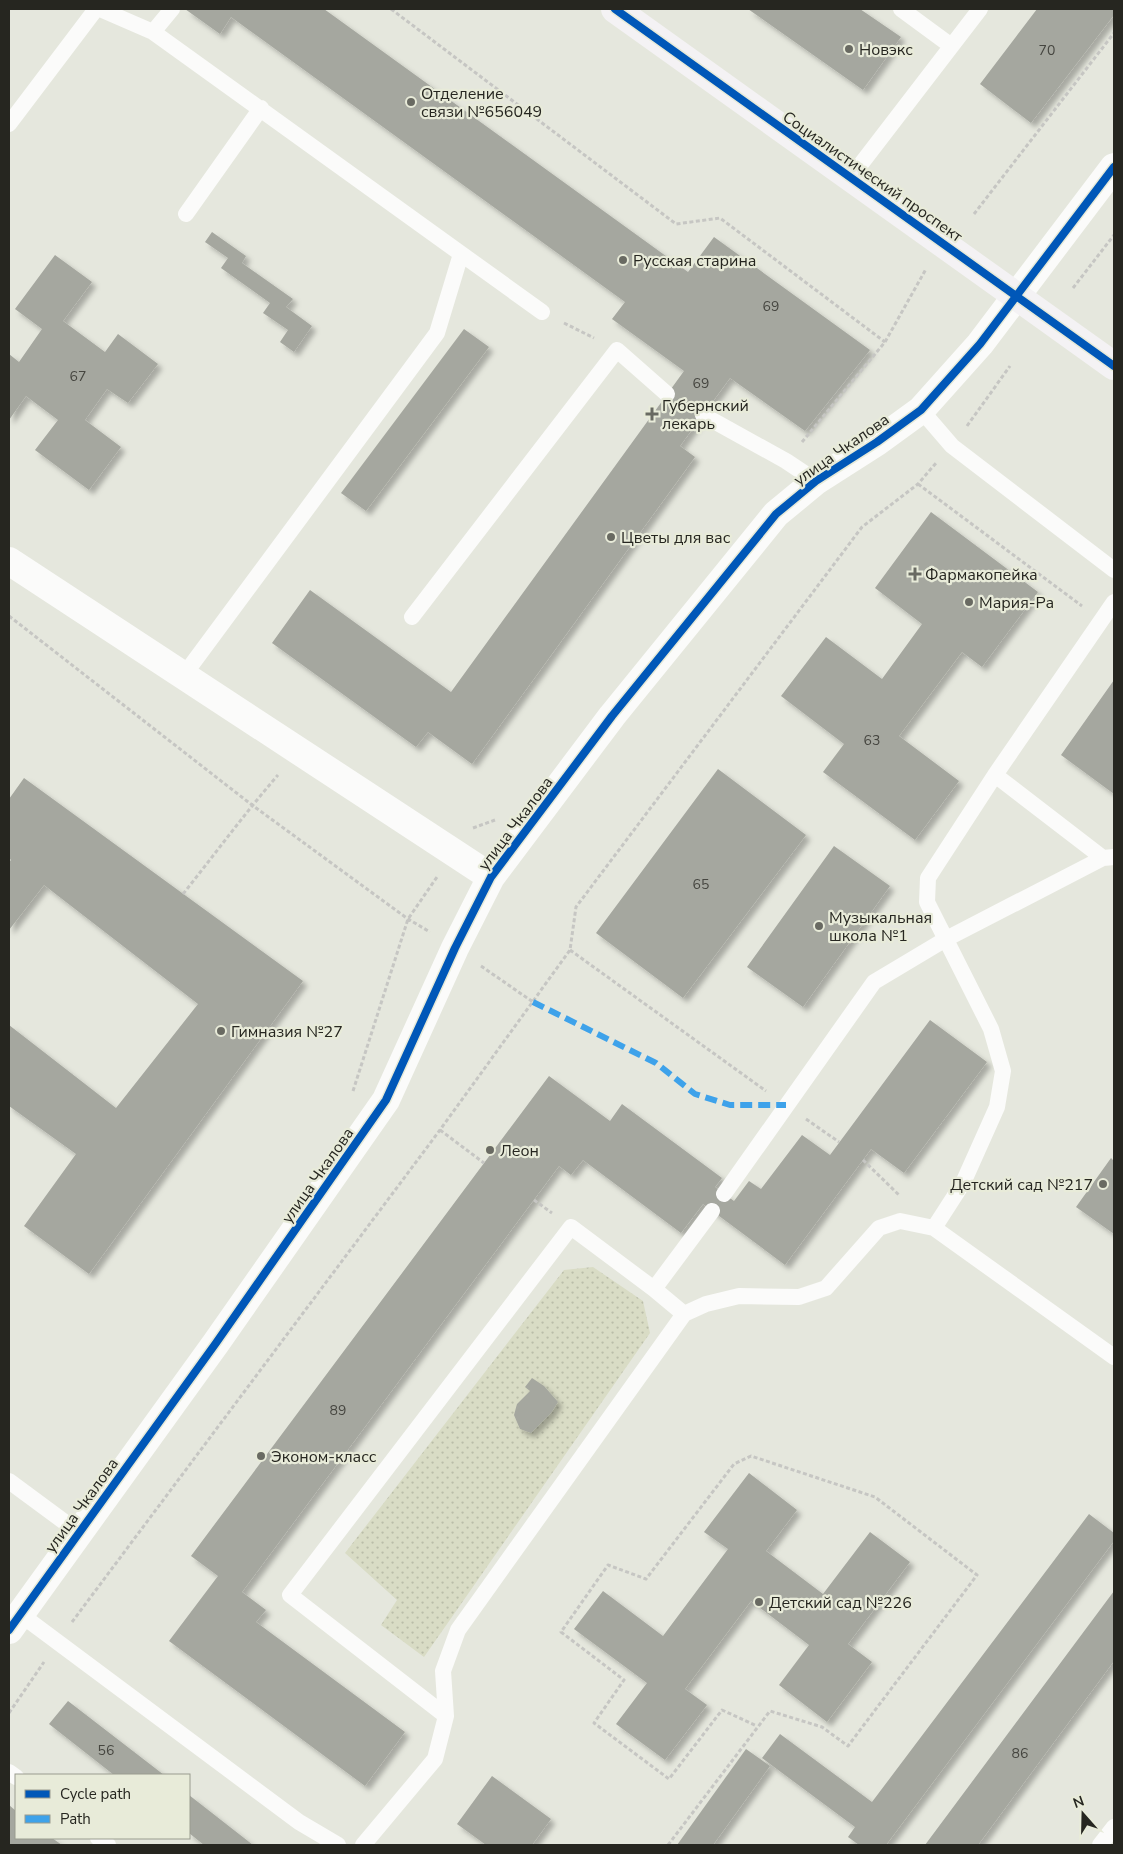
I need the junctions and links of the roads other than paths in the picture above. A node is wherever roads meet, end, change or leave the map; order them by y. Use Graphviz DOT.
graph roads {
  1 [pos="98,9"];
  2 [pos="172,9"];
  3 [pos="615,9"];
  4 [pos="902,9"];
  5 [pos="980,9"];
  6 [pos="153,32"];
  7 [pos="950,46"];
  8 [pos="261,108"];
  9 [pos="9,124"];
  10 [pos="1114,167"];
  11 [pos="851,177"];
  12 [pos="186,214"];
  13 [pos="461,254"];
  14 [pos="1017,295"];
  15 [pos="542,312"];
  16 [pos="1114,366"];
  17 [pos="667,394"];
  18 [pos="921,410"];
  19 [pos="703,415"];
  20 [pos="816,481"];
  21 [pos="9,562"];
  22 [pos="1114,570"];
  23 [pos="1114,602"];
  24 [pos="412,617"];
  25 [pos="184,675"];
  26 [pos="996,775"];
  27 [pos="1108,857"];
  28 [pos="491,877"];
  29 [pos="946,939"];
  30 [pos="724,1194"];
  31 [pos="712,1211"];
  32 [pos="934,1228"];
  33 [pos="654,1289"];
  34 [pos="684,1314"];
  35 [pos="1114,1357"];
  36 [pos="9,1481"];
  37 [pos="78,1532"];
  38 [pos="14,1622"];
  39 [pos="446,1716"];
  40 [pos="1114,1826"];
  41 [pos="338,1845"];
  42 [pos="363,1845"];
  43 [pos="1100,1845"];
  1 -- 6 [label="lane"];
  1 -- 9 [label="lane"];
  2 -- 6 [label="lane"];
  3 -- 11 [label="street, Социалистический проспект"];
  4 -- 7 [label="lane"];
  5 -- 7 [label="lane"];
  6 -- 8 [label="lane"];
  7 -- 11 [label="lane"];
  8 -- 12 [label="lane"];
  8 -- 13 [label="lane"];
  10 -- 14 [label="street, улица Чкалова"];
  11 -- 14 [label="street, Социалистический проспект"];
  13 -- 15 [label="lane"];
  13 -- 25 [label="lane"];
  14 -- 16 [label="street, Социалистический проспект"];
  14 -- 18 [label="street, улица Чкалова"];
  17 -- 24 [label="lane"];
  18 -- 20 [label="street, улица Чкалова"];
  18 -- 22 [label="lane"];
  19 -- 20 [label="lane"];
  20 -- 28 [label="street, улица Чкалова"];
  21 -- 25 [label="street"];
  23 -- 26 [label="lane"];
  25 -- 28 [label="street"];
  26 -- 27 [label="lane"];
  26 -- 29 [label="lane"];
  27 -- 29 [label="lane"];
  28 -- 37 [label="street, улица Чкалова"];
  29 -- 30 [label="lane"];
  29 -- 32 [label="lane"];
  31 -- 33 [label="lane"];
  32 -- 34 [label="lane"];
  32 -- 35 [label="lane"];
  33 -- 34 [label="lane"];
  33 -- 39 [label="lane"];
  34 -- 39 [label="lane"];
  36 -- 37 [label="lane"];
  37 -- 38 [label="street, улица Чкалова"];
  38 -- 41 [label="lane"];
  39 -- 42 [label="lane"];
  40 -- 43 [label="lane"];
}
